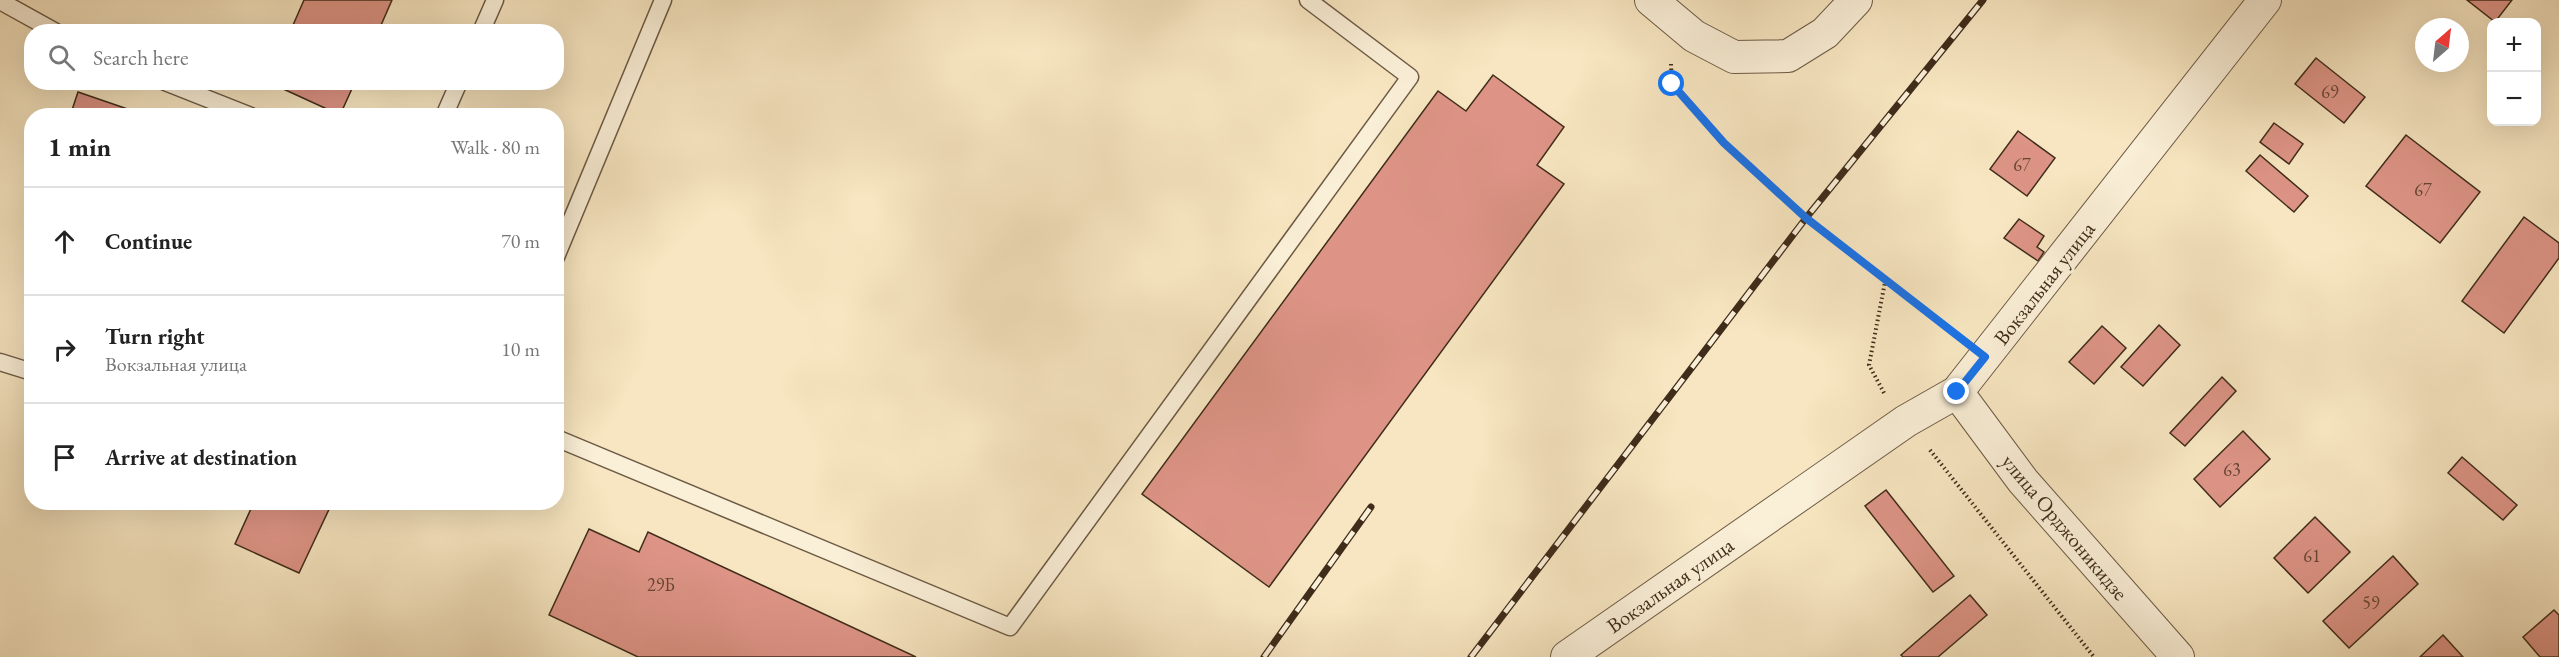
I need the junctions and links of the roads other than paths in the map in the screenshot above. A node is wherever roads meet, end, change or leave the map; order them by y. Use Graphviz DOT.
graph roads {
  1 [pos="495,0"];
  2 [pos="663,0"];
  3 [pos="1308,0"];
  4 [pos="1856,0"];
  5 [pos="2265,0"];
  6 [pos="0,1"];
  7 [pos="1659,6"];
  8 [pos="42,24"];
  9 [pos="484,24"];
  10 [pos="185,90"];
  11 [pos="455,90"];
  12 [pos="231,108"];
  13 [pos="448,108"];
  14 [pos="564,238"];
  15 [pos="0,362"];
  16 [pos="24,370"];
  17 [pos="1957,392"];
  18 [pos="564,441"];
  19 [pos="1567,657"];
  20 [pos="2178,657"];
  1 -- 9 [label="lane"];
  2 -- 14 [label="lane"];
  3 -- 18 [label="lane"];
  4 -- 7 [label="street"];
  5 -- 17 [label="street, Вокзальная улица"];
  6 -- 8 [label="lane"];
  10 -- 12 [label="lane"];
  11 -- 13 [label="lane"];
  15 -- 16 [label="lane"];
  17 -- 19 [label="street, Вокзальная улица"];
  17 -- 20 [label="street, улица Орджоникидзе"];
}
